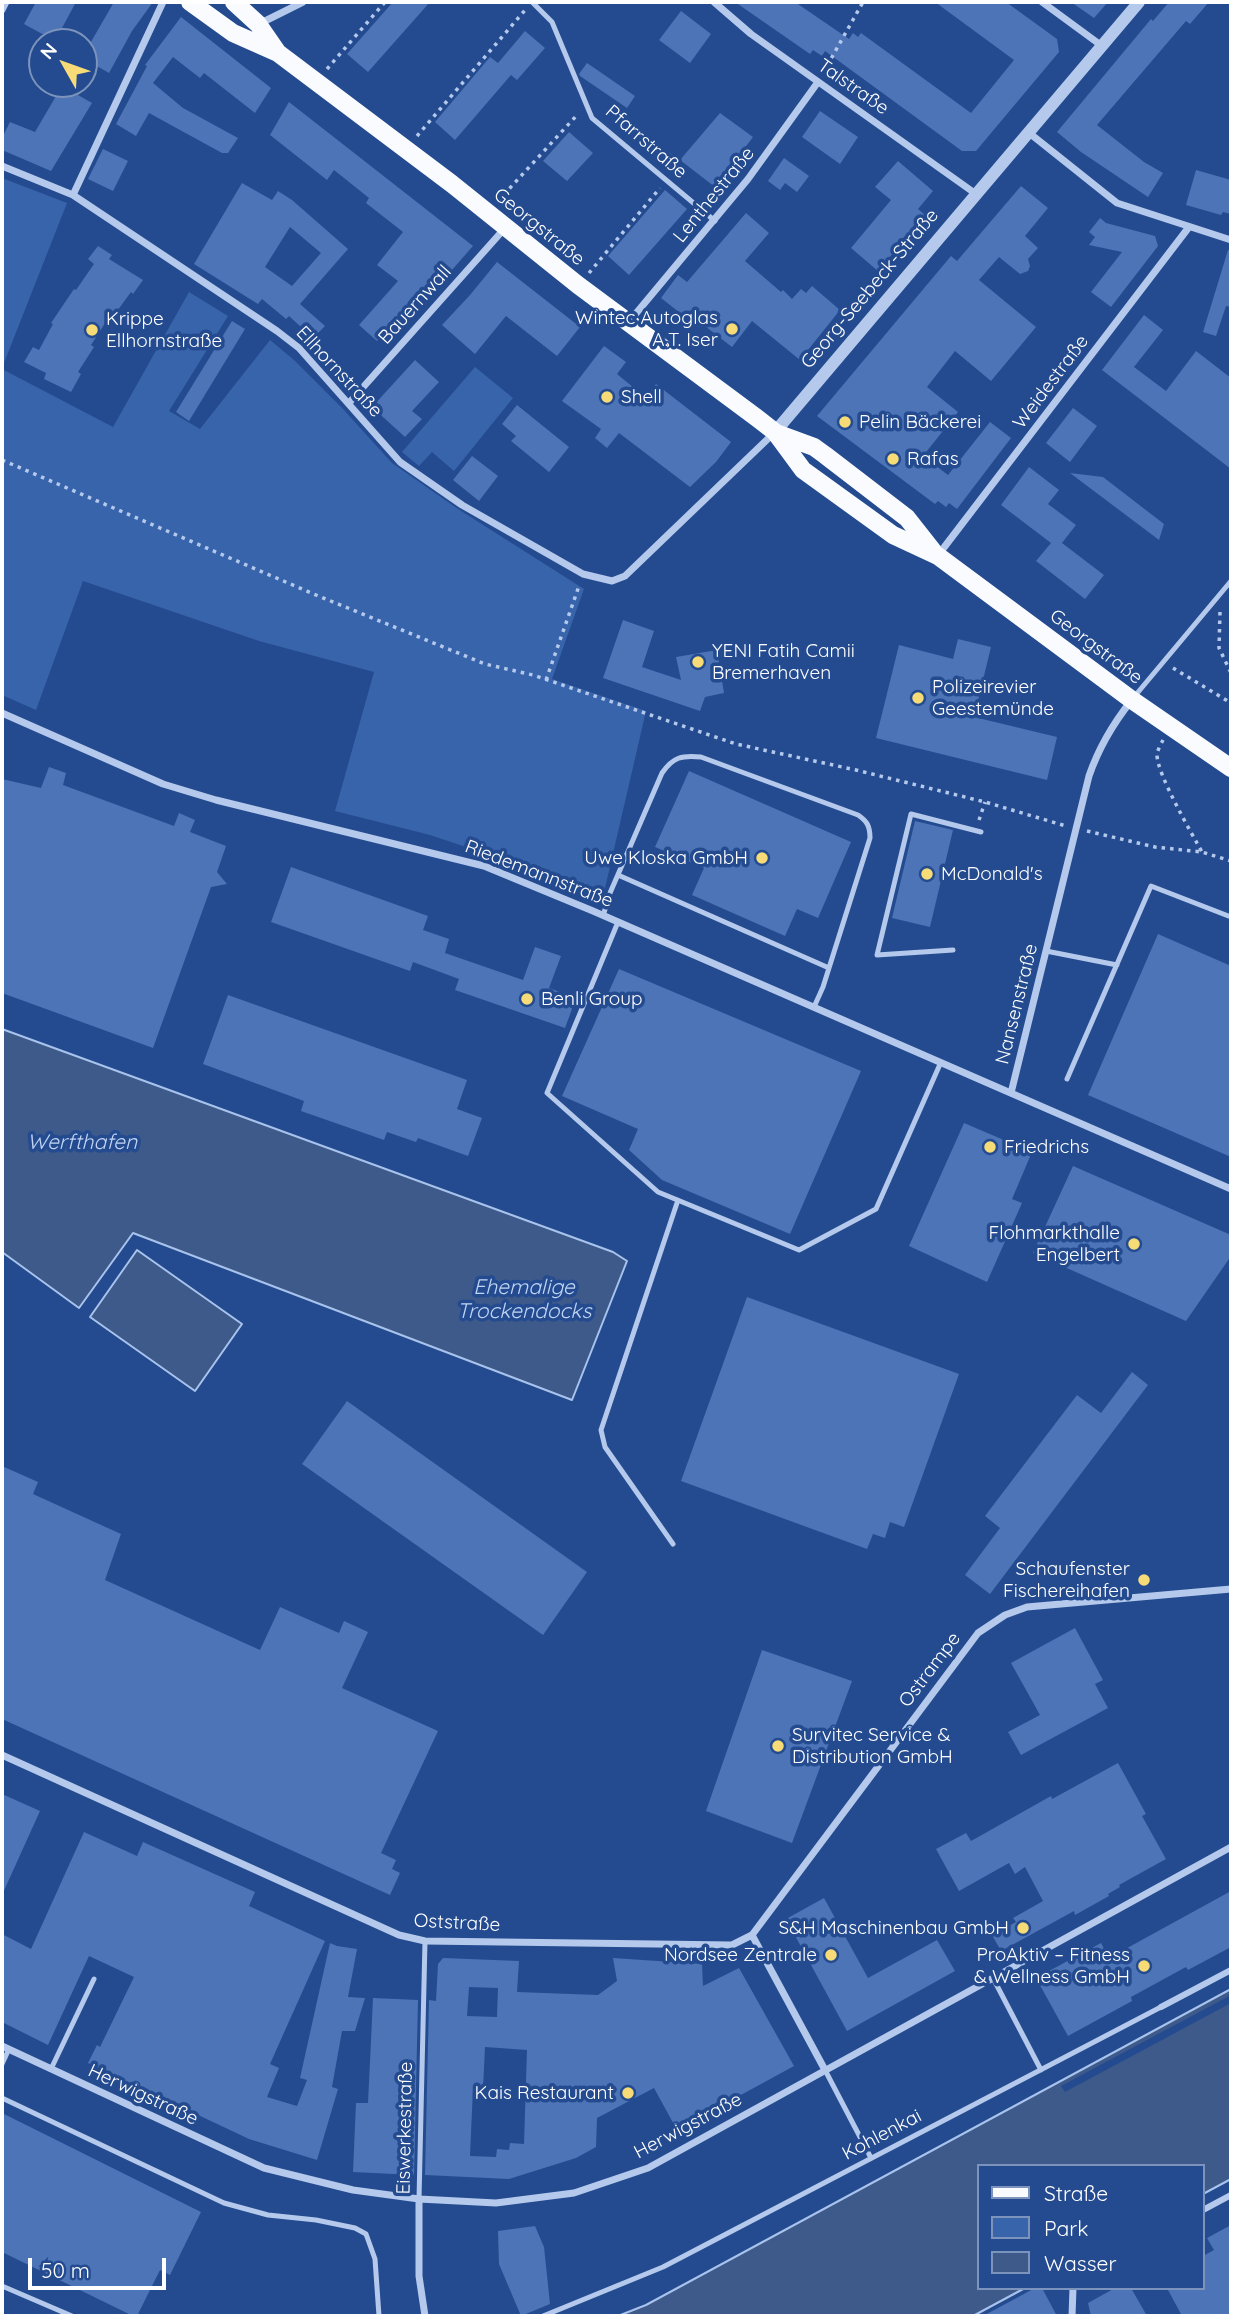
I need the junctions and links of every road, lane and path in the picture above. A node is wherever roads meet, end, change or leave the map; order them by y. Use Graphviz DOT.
graph roads {
  1 [pos="6,2"];
  2 [pos="163,2"];
  3 [pos="190,2"];
  4 [pos="234,2"];
  5 [pos="303,2"];
  6 [pos="385,2"];
  7 [pos="532,2"];
  8 [pos="714,2"];
  9 [pos="863,2"];
  10 [pos="1042,2"];
  11 [pos="1139,2"];
  12 [pos="2,10"];
  13 [pos="258,24"];
  14 [pos="1102,46"];
  15 [pos="278,53"];
  16 [pos="317,82"];
  17 [pos="818,82"];
  18 [pos="586,105"];
  19 [pos="1028,132"];
  20 [pos="407,149"];
  21 [pos="2,166"];
  22 [pos="667,181"];
  23 [pos="976,194"];
  24 [pos="74,195"];
  25 [pos="488,213"];
  26 [pos="715,221"];
  27 [pos="505,227"];
  28 [pos="1189,227"];
  29 [pos="1231,240"];
  30 [pos="578,285"];
  31 [pos="628,323"];
  32 [pos="349,403"];
  33 [pos="775,432"];
  34 [pos="2,460"];
  35 [pos="938,556"];
  36 [pos="583,574"];
  37 [pos="1231,581"];
  38 [pos="612,582"];
  39 [pos="1223,591"];
  40 [pos="1163,662"];
  41 [pos="1231,673"];
  42 [pos="546,680"];
  43 [pos="1132,700"];
  44 [pos="1231,703"];
  45 [pos="2,713"];
  46 [pos="1168,724"];
  47 [pos="1231,768"];
  48 [pos="985,802"];
  49 [pos="1077,828"];
  50 [pos="978,831"];
  51 [pos="1202,852"];
  52 [pos="1231,861"];
  53 [pos="618,875"];
  54 [pos="603,916"];
  55 [pos="1231,917"];
  56 [pos="618,922"];
  57 [pos="953,950"];
  58 [pos="1046,951"];
  59 [pos="1117,965"];
  60 [pos="829,968"];
  61 [pos="814,1007"];
  62 [pos="941,1062"];
  63 [pos="1067,1079"];
  64 [pos="1011,1093"];
  65 [pos="1231,1189"];
  66 [pos="678,1200"];
  67 [pos="673,1544"];
  68 [pos="1231,1589"];
  69 [pos="2,1755"];
  70 [pos="1231,1847"];
  71 [pos="752,1935"];
  72 [pos="425,1941"];
  73 [pos="1231,1970"];
  74 [pos="993,1978"];
  75 [pos="94,1979"];
  76 [pos="1161,2007"];
  77 [pos="5,2047"];
  78 [pos="2,2064"];
  79 [pos="51,2069"];
  80 [pos="825,2070"];
  81 [pos="1041,2070"];
  82 [pos="2,2098"];
  83 [pos="871,2158"];
  84 [pos="1231,2195"];
  85 [pos="419,2199"];
  86 [pos="1205,2209"];
  87 [pos="2,2286"];
  88 [pos="1073,2290"];
  89 [pos="72,2316"];
  90 [pos="379,2316"];
  91 [pos="425,2316"];
  92 [pos="543,2316"];
  93 [pos="1072,2316"];
  1 -- 12 [label="street"];
  2 -- 24 [label="street"];
  3 -- 15 [label="main road, Georgstraße"];
  4 -- 13 [label="main road, Georgstraße"];
  5 -- 13 [label="street"];
  6 -- 16 [label="path"];
  7 -- 18 [label="lane, Pfarrstraße"];
  7 -- 20 [label="path"];
  8 -- 17 [label="street, Talstraße"];
  9 -- 17 [label="path"];
  10 -- 14 [label="street"];
  11 -- 14 [label="street, Georg-Seebeck-Straße"];
  13 -- 15 [label="main road, Georgstraße"];
  14 -- 19 [label="street, Georg-Seebeck-Straße"];
  15 -- 16 [label="main road, Georgstraße"];
  16 -- 20 [label="main road, Georgstraße"];
  17 -- 23 [label="street, Talstraße"];
  17 -- 26 [label="street, Lenthestraße"];
  18 -- 22 [label="lane, Pfarrstraße"];
  18 -- 25 [label="path"];
  19 -- 23 [label="street, Georg-Seebeck-Straße"];
  19 -- 28 [label="street"];
  20 -- 25 [label="main road, Georgstraße"];
  21 -- 24 [label="street, Ellhornstraße"];
  22 -- 26 [label="lane, Pfarrstraße"];
  22 -- 30 [label="path"];
  23 -- 33 [label="street, Georg-Seebeck-Straße"];
  24 -- 32 [label="street, Ellhornstraße"];
  25 -- 27 [label="main road, Georgstraße"];
  26 -- 31 [label="street, Lenthestraße"];
  27 -- 30 [label="main road, Georgstraße"];
  27 -- 32 [label="street, Bauernwall"];
  28 -- 29 [label="street"];
  28 -- 35 [label="street, Weidestraße"];
  30 -- 31 [label="main road, Georgstraße"];
  31 -- 33 [label="main road, Georgstraße"];
  32 -- 36 [label="street, Ellhornstraße"];
  33 -- 35 [label="main road, Georgstraße"];
  33 -- 35 [label="main road, Georgstraße"];
  33 -- 38 [label="street, Georg-Seebeck-Straße"];
  34 -- 42 [label="path"];
  35 -- 43 [label="main road, Georgstraße"];
  36 -- 38 [label="street, Ellhornstraße"];
  36 -- 42 [label="path"];
  37 -- 39 [label="lane"];
  39 -- 40 [label="lane"];
  39 -- 41 [label="path"];
  40 -- 43 [label="lane"];
  40 -- 44 [label="path"];
  42 -- 48 [label="path"];
  43 -- 46 [label="main road, Georgstraße"];
  43 -- 49 [label="street, Nansenstraße"];
  45 -- 54 [label="street, Riedemannstraße"];
  46 -- 47 [label="main road, Georgstraße"];
  46 -- 51 [label="path"];
  48 -- 49 [label="path"];
  48 -- 50 [label="path"];
  49 -- 51 [label="path"];
  49 -- 58 [label="street, Nansenstraße"];
  50 -- 57 [label="lane"];
  51 -- 52 [label="path"];
  53 -- 54 [label="lane"];
  53 -- 60 [label="lane"];
  53 -- 60 [label="lane"];
  54 -- 56 [label="street, Riedemannstraße"];
  55 -- 59 [label="lane"];
  56 -- 61 [label="street, Riedemannstraße"];
  56 -- 66 [label="lane"];
  58 -- 59 [label="lane"];
  58 -- 64 [label="street, Nansenstraße"];
  59 -- 63 [label="lane"];
  60 -- 61 [label="lane"];
  61 -- 62 [label="street, Riedemannstraße"];
  62 -- 64 [label="street, Riedemannstraße"];
  62 -- 66 [label="lane"];
  64 -- 65 [label="street, Nansenstraße"];
  66 -- 67 [label="lane"];
  68 -- 71 [label="street, Ostrampe"];
  69 -- 72 [label="street, Oststraße"];
  70 -- 74 [label="street, Herwigstraße"];
  71 -- 72 [label="street, Oststraße"];
  71 -- 80 [label="street"];
  72 -- 85 [label="lane, Eiswerkestraße"];
  73 -- 76 [label="street, Kohlenkai"];
  74 -- 80 [label="street, Herwigstraße"];
  74 -- 81 [label="lane"];
  75 -- 79 [label="lane"];
  76 -- 81 [label="lane, Kohlenkai"];
  77 -- 78 [label="lane"];
  77 -- 79 [label="street, Herwigstraße"];
  79 -- 85 [label="street, Herwigstraße"];
  80 -- 83 [label="lane"];
  80 -- 85 [label="street, Herwigstraße"];
  81 -- 83 [label="lane, Kohlenkai"];
  82 -- 90 [label="lane"];
  83 -- 92 [label="lane, Kohlenkai"];
  84 -- 86 [label="street"];
  85 -- 91 [label="street, Eiswerkestraße"];
  87 -- 89 [label="lane"];
  88 -- 93 [label="street"];
}
